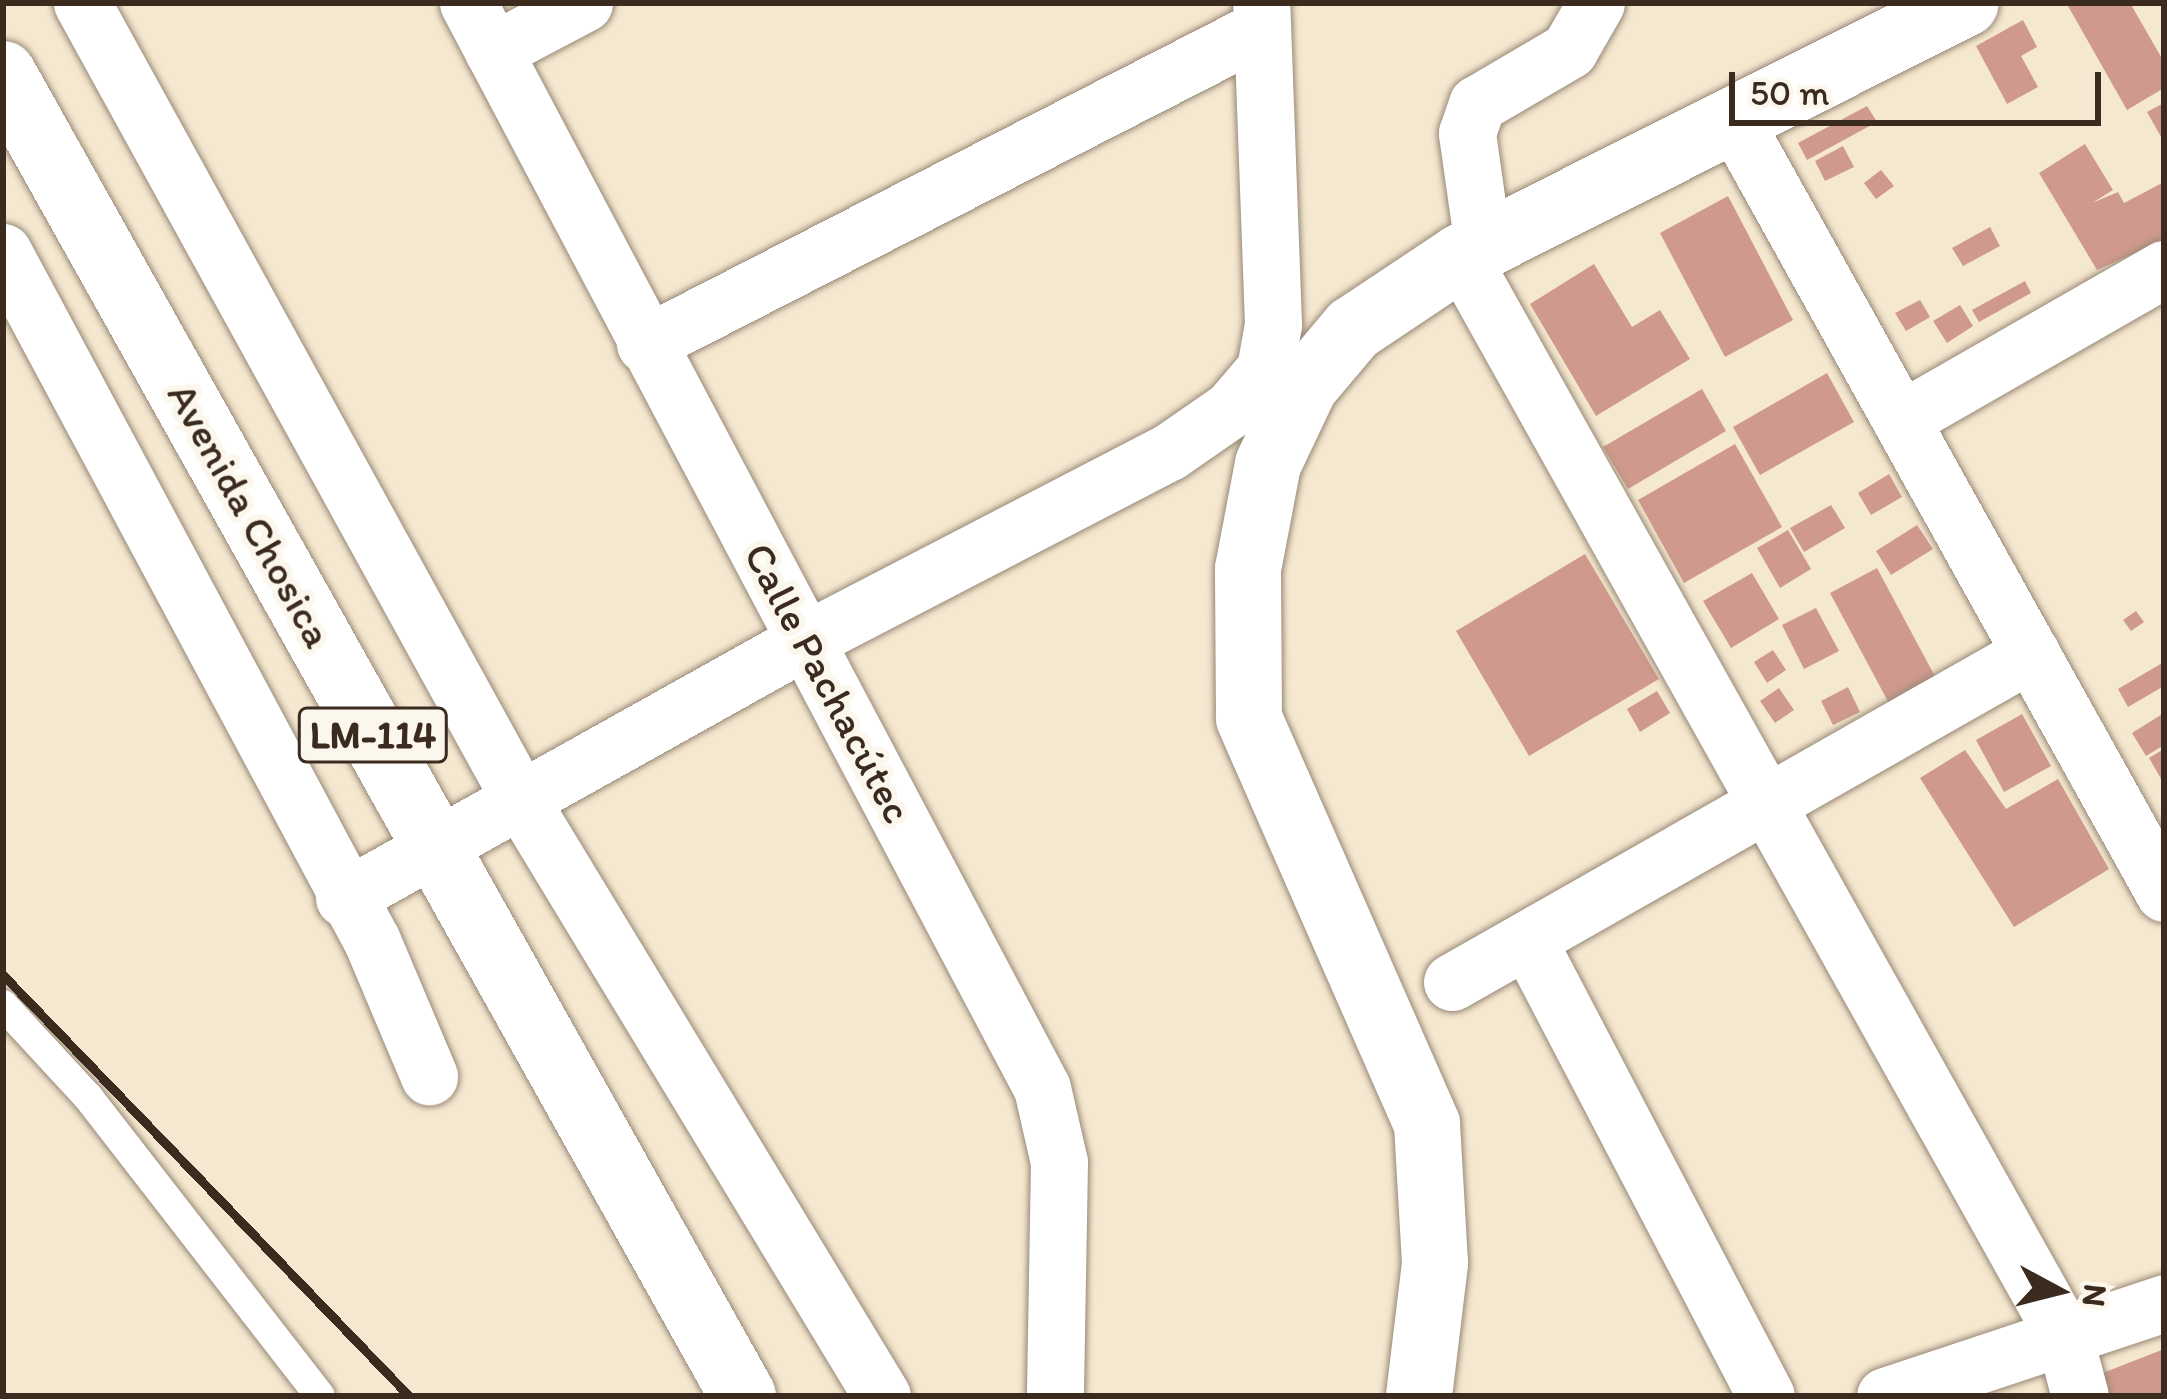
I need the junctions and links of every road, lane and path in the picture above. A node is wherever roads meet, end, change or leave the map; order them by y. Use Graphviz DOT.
graph roads {
  1 [pos="82,3"];
  2 [pos="584,3"];
  3 [pos="1595,3"];
  4 [pos="1966,3"];
  5 [pos="1261,16"];
  6 [pos="481,27"];
  7 [pos="3,74"];
  8 [pos="1736,124"];
  9 [pos="3,252"];
  10 [pos="1472,252"];
  11 [pos="2162,276"];
  12 [pos="645,344"];
  13 [pos="1901,419"];
  14 [pos="806,640"];
  15 [pos="2031,653"];
  16 [pos="520,799"];
  17 [pos="1769,805"];
  18 [pos="434,845"];
  19 [pos="2164,893"];
  20 [pos="344,898"];
  21 [pos="1528,941"];
  22 [pos="1452,982"];
  23 [pos="3,1005"];
  24 [pos="429,1076"];
  25 [pos="2164,1303"];
  26 [pos="2064,1336"];
  27 [pos="320,1396"];
  28 [pos="742,1396"];
  29 [pos="881,1396"];
  30 [pos="1054,1396"];
  31 [pos="1419,1396"];
  32 [pos="1766,1396"];
  33 [pos="1885,1396"];
  34 [pos="2080,1396"];
  1 -- 16 [label="street"];
  2 -- 6 [label="street"];
  3 -- 10 [label="street"];
  4 -- 8 [label="street"];
  5 -- 12 [label="street"];
  5 -- 14 [label="street"];
  6 -- 12 [label="street, Calle Pachacútec"];
  7 -- 18 [label="street, Avenida Chosica / LM-114"];
  8 -- 10 [label="street"];
  8 -- 13 [label="street"];
  9 -- 20 [label="street"];
  10 -- 17 [label="street"];
  10 -- 31 [label="street"];
  11 -- 13 [label="street"];
  12 -- 14 [label="street, Calle Pachacútec"];
  13 -- 15 [label="street"];
  14 -- 16 [label="street"];
  14 -- 30 [label="street, Calle Pachacútec"];
  15 -- 17 [label="street"];
  15 -- 19 [label="street"];
  16 -- 18 [label="street"];
  16 -- 29 [label="street"];
  17 -- 21 [label="street"];
  17 -- 26 [label="street"];
  18 -- 20 [label="street"];
  18 -- 28 [label="street, Avenida Chosica / LM-114"];
  20 -- 24 [label="street"];
  21 -- 22 [label="street"];
  21 -- 32 [label="street"];
  23 -- 27 [label="lane"];
  25 -- 26 [label="street"];
  26 -- 33 [label="street"];
  26 -- 34 [label="street"];
}
